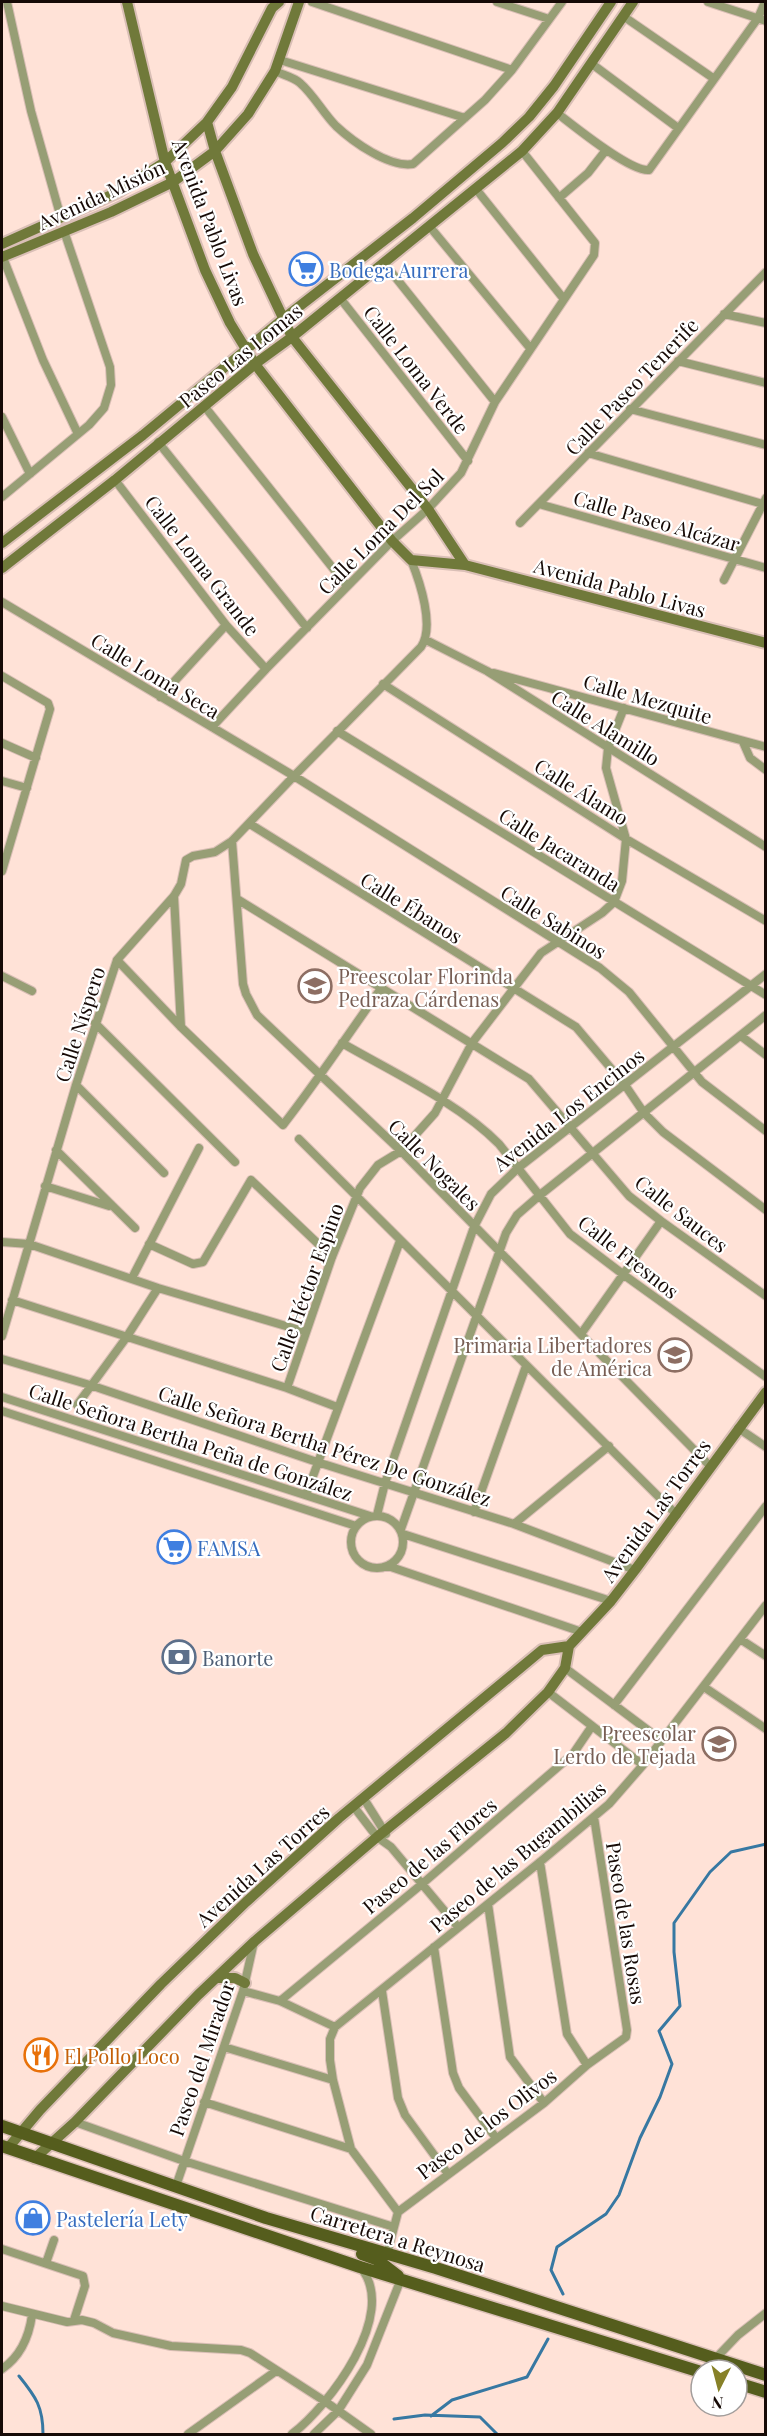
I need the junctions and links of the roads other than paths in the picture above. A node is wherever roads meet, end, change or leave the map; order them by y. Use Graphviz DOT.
graph roads {
  1 [pos="7,2"];
  2 [pos="127,2"];
  3 [pos="279,2"];
  4 [pos="299,2"];
  5 [pos="312,2"];
  6 [pos="497,2"];
  7 [pos="561,2"];
  8 [pos="610,2"];
  9 [pos="633,2"];
  10 [pos="708,2"];
  11 [pos="765,2"];
  12 [pos="623,16"];
  13 [pos="549,19"];
  14 [pos="762,20"];
  15 [pos="280,60"];
  16 [pos="592,64"];
  17 [pos="310,70"];
  18 [pos="512,70"];
  19 [pos="275,71"];
  20 [pos="713,78"];
  21 [pos="302,84"];
  22 [pos="557,113"];
  23 [pos="465,118"];
  24 [pos="207,122"];
  25 [pos="678,128"];
  26 [pos="606,150"];
  27 [pos="215,151"];
  28 [pos="522,151"];
  29 [pos="165,162"];
  30 [pos="173,182"];
  31 [pos="476,189"];
  32 [pos="559,198"];
  33 [pos="61,218"];
  34 [pos="430,227"];
  35 [pos="64,231"];
  36 [pos="2,244"];
  37 [pos="2,256"];
  38 [pos="384,263"];
  39 [pos="765,272"];
  40 [pos="340,298"];
  41 [pos="563,298"];
  42 [pos="724,314"];
  43 [pos="283,319"];
  44 [pos="765,323"];
  45 [pos="292,337"];
  46 [pos="530,348"];
  47 [pos="246,350"];
  48 [pos="678,361"];
  49 [pos="255,364"];
  50 [pos="765,383"];
  51 [pos="495,402"];
  52 [pos="205,407"];
  53 [pos="630,410"];
  54 [pos="2,417"];
  55 [pos="78,434"];
  56 [pos="158,442"];
  57 [pos="765,445"];
  58 [pos="588,453"];
  59 [pos="468,461"];
  60 [pos="30,474"];
  61 [pos="116,480"];
  62 [pos="2,497"];
  63 [pos="764,503"];
  64 [pos="539,504"];
  65 [pos="428,509"];
  66 [pos="520,523"];
  67 [pos="392,541"];
  68 [pos="2,543"];
  69 [pos="733,559"];
  70 [pos="411,560"];
  71 [pos="465,565"];
  72 [pos="2,568"];
  73 [pos="765,568"];
  74 [pos="724,580"];
  75 [pos="347,586"];
  76 [pos="2,602"];
  77 [pos="226,625"];
  78 [pos="307,628"];
  79 [pos="426,640"];
  80 [pos="765,643"];
  81 [pos="266,669"];
  82 [pos="487,671"];
  83 [pos="2,676"];
  84 [pos="383,684"];
  85 [pos="160,697"];
  86 [pos="624,708"];
  87 [pos="212,727"];
  88 [pos="337,731"];
  89 [pos="744,742"];
  90 [pos="2,744"];
  91 [pos="765,747"];
  92 [pos="608,748"];
  93 [pos="36,758"];
  94 [pos="765,770"];
  95 [pos="294,776"];
  96 [pos="2,781"];
  97 [pos="27,788"];
  98 [pos="250,824"];
  99 [pos="626,839"];
  100 [pos="232,841"];
  101 [pos="6,847"];
  102 [pos="765,847"];
  103 [pos="2,871"];
  104 [pos="174,896"];
  105 [pos="237,899"];
  106 [pos="614,902"];
  107 [pos="765,921"];
  108 [pos="557,941"];
  109 [pos="117,960"];
  110 [pos="765,974"];
  111 [pos="2,976"];
  112 [pos="751,986"];
  113 [pos="382,987"];
  114 [pos="513,989"];
  115 [pos="32,991"];
  116 [pos="765,995"];
  117 [pos="765,1015"];
  118 [pos="95,1023"];
  119 [pos="181,1027"];
  120 [pos="741,1036"];
  121 [pos="342,1043"];
  122 [pos="472,1043"];
  123 [pos="674,1046"];
  124 [pos="765,1055"];
  125 [pos="693,1072"];
  126 [pos="321,1076"];
  127 [pos="76,1085"];
  128 [pos="625,1085"];
  129 [pos="441,1101"];
  130 [pos="644,1113"];
  131 [pos="572,1126"];
  132 [pos="765,1131"];
  133 [pos="299,1139"];
  134 [pos="199,1148"];
  135 [pos="56,1150"];
  136 [pos="401,1151"];
  137 [pos="592,1153"];
  138 [pos="235,1162"];
  139 [pos="518,1168"];
  140 [pos="164,1173"];
  141 [pos="45,1186"];
  142 [pos="540,1195"];
  143 [pos="356,1197"];
  144 [pos="111,1206"];
  145 [pos="765,1210"];
  146 [pos="661,1221"];
  147 [pos="474,1227"];
  148 [pos="135,1228"];
  149 [pos="400,1241"];
  150 [pos="2,1242"];
  151 [pos="29,1244"];
  152 [pos="149,1244"];
  153 [pos="499,1252"];
  154 [pos="332,1257"];
  155 [pos="624,1275"];
  156 [pos="132,1278"];
  157 [pos="158,1288"];
  158 [pos="451,1291"];
  159 [pos="765,1296"];
  160 [pos="12,1300"];
  161 [pos="478,1317"];
  162 [pos="306,1332"];
  163 [pos="581,1334"];
  164 [pos="2,1336"];
  165 [pos="126,1338"];
  166 [pos="2,1359"];
  167 [pos="525,1366"];
  168 [pos="765,1377"];
  169 [pos="90,1385"];
  170 [pos="287,1388"];
  171 [pos="765,1392"];
  172 [pos="2,1397"];
  173 [pos="77,1405"];
  174 [pos="337,1407"];
  175 [pos="2,1411"];
  176 [pos="738,1428"];
  177 [pos="609,1446"];
  178 [pos="765,1447"];
  179 [pos="317,1462"];
  180 [pos="710,1466"];
  181 [pos="385,1483"];
  182 [pos="413,1493"];
  183 [pos="306,1495"];
  184 [pos="765,1506"];
  185 [pos="474,1512"];
  186 [pos="677,1515"];
  187 [pos="374,1516"];
  188 [pos="514,1524"];
  189 [pos="356,1526"];
  190 [pos="402,1532"];
  191 [pos="388,1566"];
  192 [pos="635,1570"];
  193 [pos="611,1601"];
  194 [pos="765,1605"];
  195 [pos="582,1632"];
  196 [pos="740,1639"];
  197 [pos="569,1646"];
  198 [pos="765,1656"];
  199 [pos="565,1668"];
  200 [pos="704,1687"];
  201 [pos="548,1692"];
  202 [pos="614,1705"];
  203 [pos="592,1726"];
  204 [pos="765,1729"];
  205 [pos="661,1740"];
  206 [pos="643,1765"];
  207 [pos="364,1799"];
  208 [pos="354,1807"];
  209 [pos="594,1817"];
  210 [pos="381,1834"];
  211 [pos="540,1863"];
  212 [pos="422,1884"];
  213 [pos="488,1905"];
  214 [pos="458,1927"];
  215 [pos="255,1941"];
  216 [pos="434,1947"];
  217 [pos="217,1978"];
  218 [pos="244,1987"];
  219 [pos="382,1991"];
  220 [pos="280,2001"];
  221 [pos="335,2027"];
  222 [pos="627,2034"];
  223 [pos="224,2048"];
  224 [pos="587,2066"];
  225 [pos="333,2080"];
  226 [pos="204,2102"];
  227 [pos="544,2103"];
  228 [pos="75,2122"];
  229 [pos="2,2126"];
  230 [pos="21,2132"];
  231 [pos="496,2138"];
  232 [pos="51,2142"];
  233 [pos="5,2147"];
  234 [pos="351,2149"];
  235 [pos="35,2158"];
  236 [pos="184,2161"];
  237 [pos="448,2174"];
  238 [pos="176,2186"];
  239 [pos="398,2212"];
  240 [pos="394,2227"];
  241 [pos="307,2231"];
  242 [pos="54,2240"];
  243 [pos="2,2249"];
  244 [pos="387,2254"];
  245 [pos="46,2264"];
  246 [pos="360,2266"];
  247 [pos="401,2279"];
  248 [pos="2,2306"];
  249 [pos="765,2313"];
  250 [pos="32,2315"];
  251 [pos="74,2320"];
  252 [pos="716,2358"];
  253 [pos="689,2368"];
  254 [pos="2,2369"];
  255 [pos="749,2369"];
  256 [pos="276,2371"];
  257 [pos="765,2375"];
  258 [pos="749,2387"];
  259 [pos="765,2392"];
  260 [pos="326,2402"];
  261 [pos="338,2411"];
  262 [pos="188,2434"];
  263 [pos="292,2434"];
  264 [pos="314,2434"];
  265 [pos="371,2434"];
  1 -- 33 [label="street"];
  2 -- 29 [label="street, Avenida Pablo Livas"];
  3 -- 24 [label="street, Avenida Misión"];
  4 -- 15 [label="street, Avenida Misión"];
  5 -- 18 [label="street"];
  6 -- 13 [label="street"];
  7 -- 13 [label="street"];
  8 -- 43 [label="street"];
  9 -- 12 [label="street, Paseo Las Lomas"];
  10 -- 14 [label="street"];
  11 -- 14 [label="street"];
  12 -- 16 [label="street, Paseo Las Lomas"];
  12 -- 20 [label="street"];
  13 -- 18 [label="street"];
  14 -- 20 [label="street"];
  15 -- 17 [label="street"];
  15 -- 19 [label="street, Avenida Misión"];
  16 -- 22 [label="street, Paseo Las Lomas"];
  16 -- 25 [label="street"];
  17 -- 21 [label="street"];
  17 -- 23 [label="street"];
  18 -- 23 [label="street"];
  19 -- 21 [label="street"];
  19 -- 27 [label="street, Avenida Misión"];
  20 -- 25 [label="street"];
  21 -- 23 [label="street"];
  22 -- 26 [label="street"];
  22 -- 28 [label="street, Paseo Las Lomas"];
  24 -- 27 [label="street, Avenida Pablo Livas"];
  24 -- 29 [label="street, Avenida Misión"];
  25 -- 26 [label="street"];
  26 -- 32 [label="street"];
  27 -- 30 [label="street, Avenida Misión"];
  27 -- 43 [label="street, Avenida Pablo Livas"];
  28 -- 31 [label="street, Paseo Las Lomas"];
  28 -- 32 [label="street"];
  29 -- 30 [label="street, Avenida Pablo Livas"];
  29 -- 33 [label="street, Avenida Misión"];
  30 -- 35 [label="street, Avenida Misión"];
  30 -- 47 [label="street, Avenida Pablo Livas"];
  31 -- 34 [label="street, Paseo Las Lomas"];
  31 -- 41 [label="street"];
  32 -- 41 [label="street, Calle Loma Del Sol"];
  33 -- 36 [label="street, Avenida Misión"];
  34 -- 38 [label="street, Paseo Las Lomas"];
  34 -- 46 [label="street"];
  35 -- 37 [label="street, Avenida Misión"];
  35 -- 55 [label="street"];
  37 -- 55 [label="street"];
  38 -- 40 [label="street, Paseo Las Lomas"];
  38 -- 51 [label="street"];
  39 -- 42 [label="street, Calle Paseo Tenerife"];
  40 -- 45 [label="street, Paseo Las Lomas"];
  40 -- 59 [label="street, Calle Loma Verde"];
  41 -- 46 [label="street, Calle Loma Del Sol"];
  42 -- 44 [label="street"];
  42 -- 48 [label="street, Calle Paseo Tenerife"];
  43 -- 45 [label="street, Avenida Pablo Livas"];
  43 -- 47 [label="street"];
  45 -- 49 [label="street, Paseo Las Lomas"];
  45 -- 65 [label="street, Avenida Pablo Livas"];
  46 -- 51 [label="street, Calle Loma Del Sol"];
  47 -- 49 [label="street, Avenida Pablo Livas"];
  47 -- 68 [label="street"];
  48 -- 50 [label="street"];
  48 -- 53 [label="street, Calle Paseo Tenerife"];
  49 -- 52 [label="street, Paseo Las Lomas"];
  49 -- 67 [label="street, Avenida Pablo Livas"];
  51 -- 59 [label="street, Calle Loma Del Sol"];
  52 -- 56 [label="street, Paseo Las Lomas"];
  52 -- 75 [label="street"];
  53 -- 57 [label="street"];
  53 -- 58 [label="street, Calle Paseo Tenerife"];
  54 -- 60 [label="street"];
  55 -- 60 [label="street"];
  56 -- 61 [label="street, Paseo Las Lomas"];
  56 -- 78 [label="street"];
  58 -- 63 [label="street"];
  58 -- 64 [label="street, Calle Paseo Tenerife"];
  59 -- 65 [label="street, Calle Loma Del Sol"];
  60 -- 62 [label="street"];
  61 -- 72 [label="street, Paseo Las Lomas"];
  61 -- 77 [label="street, Calle Loma Grande"];
  63 -- 69 [label="street"];
  64 -- 66 [label="street, Calle Paseo Tenerife"];
  64 -- 69 [label="street, Calle Paseo Alcázar"];
  65 -- 67 [label="street, Calle Loma Del Sol"];
  65 -- 71 [label="street, Avenida Pablo Livas"];
  67 -- 70 [label="street, Avenida Pablo Livas"];
  67 -- 75 [label="street, Calle Loma Del Sol"];
  69 -- 73 [label="street, Calle Paseo Alcázar"];
  69 -- 74 [label="street"];
  70 -- 71 [label="street, Avenida Pablo Livas"];
  70 -- 79 [label="street"];
  71 -- 80 [label="street, Avenida Pablo Livas"];
  75 -- 78 [label="street, Calle Loma Del Sol"];
  76 -- 85 [label="street, Calle Loma Seca"];
  77 -- 81 [label="street, Calle Loma Grande"];
  77 -- 85 [label="street"];
  78 -- 81 [label="street, Calle Loma Del Sol"];
  79 -- 82 [label="street, Calle Alamillo"];
  79 -- 84 [label="street, Calle Níspero"];
  81 -- 87 [label="street, Calle Loma Del Sol"];
  82 -- 86 [label="street, Calle Mezquite"];
  82 -- 92 [label="street, Calle Alamillo"];
  83 -- 93 [label="street"];
  84 -- 88 [label="street, Calle Níspero"];
  84 -- 99 [label="street, Calle Álamo"];
  85 -- 87 [label="street, Calle Loma Seca"];
  86 -- 89 [label="street, Calle Mezquite"];
  86 -- 92 [label="street"];
  87 -- 95 [label="street, Calle Loma Seca"];
  88 -- 95 [label="street, Calle Níspero"];
  88 -- 106 [label="street, Calle Jacaranda"];
  89 -- 91 [label="street, Calle Mezquite"];
  89 -- 94 [label="street"];
  90 -- 93 [label="street"];
  92 -- 99 [label="street"];
  92 -- 102 [label="street, Calle Alamillo"];
  93 -- 97 [label="street"];
  95 -- 98 [label="street, Calle Níspero"];
  95 -- 108 [label="street, Calle Sabinos"];
  96 -- 97 [label="street"];
  97 -- 101 [label="street"];
  98 -- 100 [label="street, Calle Níspero"];
  98 -- 114 [label="street, Calle Ébanos"];
  99 -- 106 [label="street"];
  99 -- 107 [label="street, Calle Álamo"];
  100 -- 104 [label="street, Calle Níspero"];
  100 -- 105 [label="street, Calle Nogales"];
  101 -- 103 [label="street"];
  104 -- 109 [label="street, Calle Níspero"];
  104 -- 119 [label="street"];
  105 -- 113 [label="street, Calle Sauces"];
  105 -- 126 [label="street, Calle Nogales"];
  106 -- 108 [label="street, Calle Héctor Espino"];
  106 -- 112 [label="street, Calle Jacaranda"];
  108 -- 114 [label="street, Calle Héctor Espino"];
  108 -- 123 [label="street, Calle Sabinos"];
  109 -- 118 [label="street, Calle Níspero"];
  109 -- 119 [label="street"];
  110 -- 112 [label="street, Avenida Los Encinos"];
  111 -- 115 [label="street"];
  112 -- 116 [label="street, Calle Jacaranda"];
  112 -- 123 [label="street, Avenida Los Encinos"];
  113 -- 121 [label="street"];
  113 -- 122 [label="street, Calle Sauces"];
  114 -- 122 [label="street, Calle Héctor Espino"];
  114 -- 128 [label="street, Calle Ébanos"];
  117 -- 120 [label="street"];
  118 -- 127 [label="street, Calle Níspero"];
  118 -- 138 [label="street"];
  119 -- 126 [label="street"];
  120 -- 124 [label="street"];
  120 -- 125 [label="street"];
  121 -- 126 [label="street"];
  121 -- 129 [label="street, Calle Fresnos"];
  122 -- 129 [label="street, Calle Héctor Espino"];
  122 -- 131 [label="street, Calle Sauces"];
  123 -- 125 [label="street, Calle Sabinos"];
  123 -- 128 [label="street, Avenida Los Encinos"];
  125 -- 130 [label="street"];
  125 -- 132 [label="street, Calle Sabinos"];
  126 -- 136 [label="street, Calle Nogales"];
  127 -- 135 [label="street, Calle Níspero"];
  127 -- 140 [label="street"];
  128 -- 130 [label="street, Calle Ébanos"];
  128 -- 131 [label="street, Avenida Los Encinos"];
  129 -- 136 [label="street, Calle Héctor Espino"];
  129 -- 139 [label="street, Calle Fresnos"];
  130 -- 137 [label="street"];
  130 -- 145 [label="street, Calle Ébanos"];
  131 -- 137 [label="street, Calle Sauces"];
  131 -- 139 [label="street, Avenida Los Encinos"];
  133 -- 143 [label="street"];
  134 -- 152 [label="street"];
  135 -- 141 [label="street, Calle Níspero"];
  135 -- 144 [label="street"];
  136 -- 143 [label="street, Calle Héctor Espino"];
  136 -- 147 [label="street, Calle Nogales"];
  137 -- 142 [label="street"];
  137 -- 146 [label="street, Calle Sauces"];
  139 -- 142 [label="street, Calle Fresnos"];
  139 -- 147 [label="street, Avenida Los Encinos"];
  141 -- 144 [label="street"];
  141 -- 151 [label="street, Calle Níspero"];
  142 -- 153 [label="street"];
  142 -- 155 [label="street, Calle Fresnos"];
  143 -- 149 [label="street"];
  143 -- 154 [label="street, Calle Héctor Espino"];
  144 -- 148 [label="street"];
  146 -- 155 [label="street"];
  146 -- 159 [label="street, Calle Sauces"];
  147 -- 153 [label="street, Calle Nogales"];
  147 -- 158 [label="street, Avenida Los Encinos"];
  149 -- 158 [label="street"];
  149 -- 174 [label="street"];
  150 -- 151 [label="street"];
  151 -- 156 [label="street"];
  151 -- 160 [label="street, Calle Níspero"];
  152 -- 154 [label="street"];
  152 -- 156 [label="street"];
  153 -- 161 [label="street"];
  153 -- 163 [label="street, Calle Nogales"];
  154 -- 162 [label="street, Calle Héctor Espino"];
  155 -- 163 [label="street"];
  155 -- 168 [label="street, Calle Fresnos"];
  156 -- 157 [label="street"];
  157 -- 162 [label="street"];
  157 -- 165 [label="street"];
  158 -- 161 [label="street"];
  158 -- 181 [label="street, Avenida Los Encinos"];
  160 -- 164 [label="street, Calle Níspero"];
  160 -- 165 [label="street"];
  161 -- 167 [label="street"];
  161 -- 182 [label="street"];
  162 -- 170 [label="street, Calle Héctor Espino"];
  163 -- 180 [label="street, Calle Nogales"];
  165 -- 169 [label="street"];
  165 -- 170 [label="street"];
  166 -- 169 [label="street, Calle Señora Bertha Pérez De González"];
  167 -- 177 [label="street"];
  167 -- 185 [label="street"];
  169 -- 173 [label="street"];
  169 -- 179 [label="street, Calle Señora Bertha Pérez De González"];
  170 -- 174 [label="street"];
  171 -- 176 [label="street, Avenida Las Torres"];
  172 -- 183 [label="street, Calle Señora Bertha Peña de González"];
  174 -- 179 [label="street"];
  175 -- 189 [label="street, Calle Señora Bertha Peña de González"];
  176 -- 178 [label="street"];
  176 -- 180 [label="street, Avenida Las Torres"];
  177 -- 186 [label="street"];
  177 -- 188 [label="street"];
  179 -- 181 [label="street, Calle Señora Bertha Pérez De González"];
  179 -- 183 [label="street"];
  180 -- 186 [label="street, Avenida Las Torres"];
  181 -- 182 [label="street, Calle Señora Bertha Pérez De González"];
  181 -- 187 [label="street, Avenida Los Encinos"];
  182 -- 185 [label="street, Calle Señora Bertha Pérez De González"];
  182 -- 190 [label="street"];
  183 -- 187 [label="street, Calle Señora Bertha Peña de González"];
  184 -- 202 [label="street"];
  185 -- 188 [label="street, Calle Señora Bertha Pérez De González"];
  186 -- 192 [label="street, Avenida Las Torres"];
  187 -- 189 [label="street"];
  187 -- 190 [label="street"];
  188 -- 192 [label="street, Calle Señora Bertha Pérez De González"];
  189 -- 191 [label="street"];
  190 -- 191 [label="street"];
  190 -- 193 [label="street"];
  191 -- 195 [label="street"];
  192 -- 193 [label="street, Avenida Las Torres"];
  193 -- 195 [label="street, Avenida Las Torres"];
  194 -- 196 [label="street, Paseo de las Bugambilias"];
  195 -- 197 [label="street, Avenida Las Torres"];
  196 -- 198 [label="street"];
  196 -- 200 [label="street, Paseo de las Bugambilias"];
  197 -- 199 [label="street"];
  197 -- 207 [label="street, Avenida Las Torres"];
  199 -- 201 [label="street"];
  199 -- 202 [label="street"];
  200 -- 204 [label="street"];
  200 -- 205 [label="street, Paseo de las Bugambilias"];
  201 -- 203 [label="street"];
  201 -- 210 [label="street"];
  202 -- 205 [label="street"];
  203 -- 206 [label="street"];
  203 -- 212 [label="street, Paseo de las Flores"];
  205 -- 206 [label="street, Paseo de las Bugambilias"];
  206 -- 209 [label="street, Paseo de las Bugambilias"];
  207 -- 208 [label="street, Avenida Las Torres"];
  207 -- 210 [label="street"];
  208 -- 210 [label="street"];
  208 -- 230 [label="street, Avenida Las Torres"];
  209 -- 211 [label="street, Paseo de las Bugambilias"];
  209 -- 222 [label="street, Paseo de las Rosas"];
  210 -- 212 [label="street"];
  210 -- 215 [label="street"];
  211 -- 213 [label="street, Paseo de las Bugambilias"];
  211 -- 224 [label="street"];
  212 -- 214 [label="street"];
  212 -- 220 [label="street, Paseo de las Flores"];
  213 -- 214 [label="street, Paseo de las Bugambilias"];
  213 -- 227 [label="street"];
  214 -- 216 [label="street, Paseo de las Bugambilias"];
  215 -- 217 [label="street"];
  215 -- 218 [label="street, Paseo del Mirador"];
  216 -- 219 [label="street, Paseo de las Bugambilias"];
  216 -- 231 [label="street"];
  217 -- 218 [label="street"];
  217 -- 228 [label="street"];
  218 -- 220 [label="street"];
  218 -- 223 [label="street, Paseo del Mirador"];
  219 -- 221 [label="street, Paseo de las Bugambilias"];
  219 -- 237 [label="street"];
  220 -- 221 [label="street"];
  221 -- 225 [label="street"];
  222 -- 224 [label="street, Paseo de los Olivos"];
  223 -- 225 [label="street"];
  223 -- 226 [label="street, Paseo del Mirador"];
  224 -- 227 [label="street, Paseo de los Olivos"];
  225 -- 234 [label="street"];
  226 -- 234 [label="street"];
  226 -- 236 [label="street, Paseo del Mirador"];
  227 -- 231 [label="street, Paseo de los Olivos"];
  228 -- 232 [label="street"];
  228 -- 236 [label="street"];
  229 -- 230 [label="main road, Carretera a Reynosa"];
  230 -- 232 [label="main road, Carretera a Reynosa"];
  230 -- 233 [label="street, Avenida Las Torres"];
  231 -- 237 [label="street, Paseo de los Olivos"];
  232 -- 235 [label="street"];
  232 -- 238 [label="main road, Carretera a Reynosa"];
  233 -- 235 [label="main road, Carretera a Reynosa"];
  234 -- 239 [label="street"];
  235 -- 246 [label="main road, Carretera a Reynosa"];
  236 -- 238 [label="street, Paseo del Mirador"];
  236 -- 240 [label="street"];
  237 -- 239 [label="street, Paseo de los Olivos"];
  238 -- 241 [label="main road, Carretera a Reynosa"];
  239 -- 240 [label="street"];
  240 -- 244 [label="street"];
  241 -- 244 [label="main road, Carretera a Reynosa"];
  241 -- 247 [label="main road"];
  242 -- 245 [label="street"];
  243 -- 245 [label="street"];
  244 -- 252 [label="main road, Carretera a Reynosa"];
  245 -- 251 [label="street"];
  246 -- 247 [label="main road, Carretera a Reynosa"];
  246 -- 260 [label="street"];
  247 -- 253 [label="main road, Carretera a Reynosa"];
  247 -- 261 [label="street"];
  248 -- 250 [label="street"];
  249 -- 252 [label="street"];
  250 -- 251 [label="street"];
  250 -- 254 [label="street"];
  251 -- 256 [label="street"];
  255 -- 257 [label="main road, Carretera a Reynosa"];
  256 -- 260 [label="street"];
  256 -- 262 [label="street"];
  258 -- 259 [label="main road"];
  260 -- 261 [label="street"];
  260 -- 263 [label="street"];
  261 -- 264 [label="street"];
  261 -- 265 [label="street"];
}
